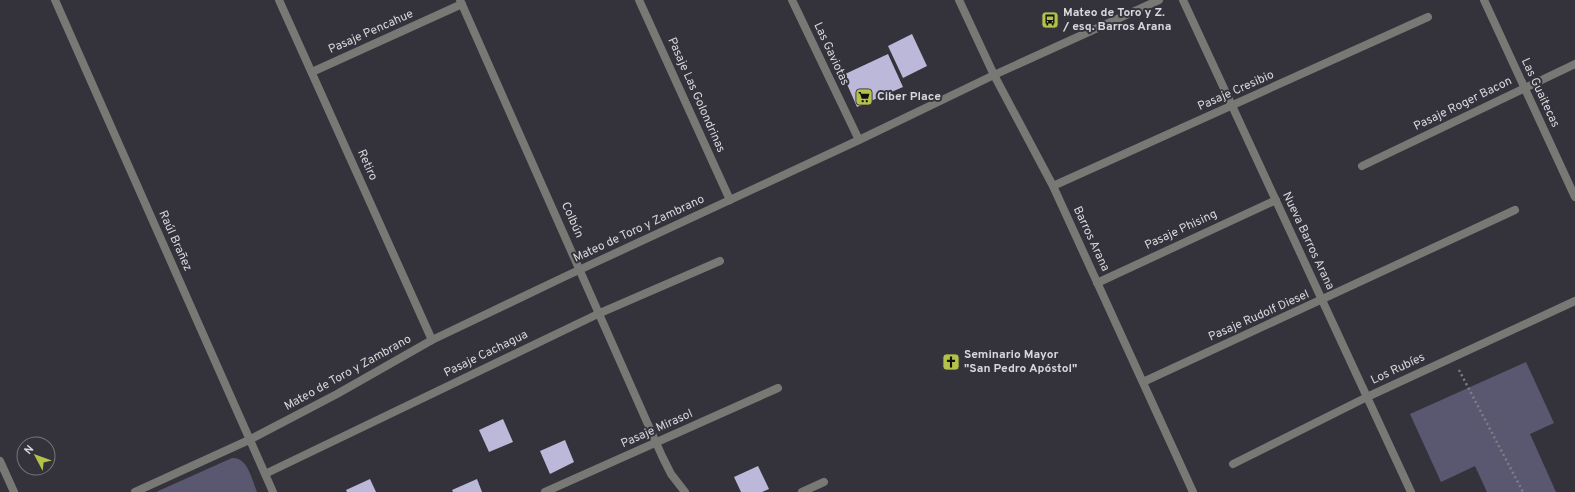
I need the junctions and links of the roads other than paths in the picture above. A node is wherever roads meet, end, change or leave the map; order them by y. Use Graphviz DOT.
graph roads {
  1 [pos="55,0"];
  2 [pos="279,0"];
  3 [pos="639,0"];
  4 [pos="792,0"];
  5 [pos="959,0"];
  6 [pos="1159,0"];
  7 [pos="1183,0"];
  8 [pos="1484,0"];
  9 [pos="461,2"];
  10 [pos="1428,17"];
  11 [pos="1575,64"];
  12 [pos="312,72"];
  13 [pos="994,75"];
  14 [pos="1525,88"];
  15 [pos="1232,106"];
  16 [pos="859,140"];
  17 [pos="1362,166"];
  18 [pos="1572,183"];
  19 [pos="1053,186"];
  20 [pos="1575,197"];
  21 [pos="730,200"];
  22 [pos="1276,200"];
  23 [pos="1515,210"];
  24 [pos="720,261"];
  25 [pos="581,269"];
  26 [pos="1097,283"];
  27 [pos="1322,300"];
  28 [pos="1575,302"];
  29 [pos="600,313"];
  30 [pos="432,340"];
  31 [pos="1143,382"];
  32 [pos="778,388"];
  33 [pos="1367,397"];
  34 [pos="249,440"];
  35 [pos="657,442"];
  36 [pos="0,461"];
  37 [pos="1233,464"];
  38 [pos="265,474"];
  39 [pos="824,482"];
  40 [pos="14,492"];
  41 [pos="135,492"];
  42 [pos="273,492"];
  43 [pos="545,492"];
  44 [pos="685,492"];
  45 [pos="802,492"];
  46 [pos="1193,492"];
  47 [pos="1411,492"];
  1 -- 34 [label="street, Raúl Brañez"];
  2 -- 12 [label="street, Retiro"];
  3 -- 21 [label="street, Pasaje Las Golondrinas"];
  4 -- 16 [label="street, Las Gaviotas"];
  5 -- 13 [label="street, Barros Arana"];
  6 -- 13 [label="street, Mateo de Toro y Zambrano"];
  7 -- 15 [label="street, Nueva Barros Arana"];
  8 -- 14 [label="street, Las Guaitecas"];
  9 -- 12 [label="street, Pasaje Pencahue"];
  9 -- 25 [label="street, Colbún"];
  10 -- 15 [label="street, Pasaje Cresibio"];
  11 -- 14 [label="street, Pasaje Roger Bacon"];
  12 -- 30 [label="street, Retiro"];
  13 -- 16 [label="street, Mateo de Toro y Zambrano"];
  13 -- 19 [label="street, Barros Arana"];
  14 -- 17 [label="street, Pasaje Roger Bacon"];
  14 -- 18 [label="street, Las Guaitecas"];
  15 -- 19 [label="street, Pasaje Cresibio"];
  15 -- 22 [label="street, Nueva Barros Arana"];
  16 -- 21 [label="street, Mateo de Toro y Zambrano"];
  18 -- 20 [label="street, Las Guaitecas"];
  19 -- 26 [label="street, Barros Arana"];
  21 -- 25 [label="street, Mateo de Toro y Zambrano"];
  22 -- 26 [label="street, Pasaje Phising"];
  22 -- 27 [label="street, Nueva Barros Arana"];
  23 -- 27 [label="street, Pasaje Rudolf Diesel"];
  24 -- 29 [label="street, Pasaje Cachagua"];
  25 -- 29 [label="street, Colbún"];
  25 -- 30 [label="street, Mateo de Toro y Zambrano"];
  26 -- 31 [label="street, Barros Arana"];
  27 -- 31 [label="street, Pasaje Rudolf Diesel"];
  27 -- 33 [label="street, Nueva Barros Arana"];
  28 -- 33 [label="street, Los Rubíes"];
  29 -- 35 [label="street, Colbún"];
  29 -- 38 [label="street, Pasaje Cachagua"];
  30 -- 34 [label="street, Mateo de Toro y Zambrano"];
  31 -- 46 [label="street, Barros Arana"];
  32 -- 35 [label="street, Pasaje Mirasol"];
  33 -- 37 [label="street, Los Rubíes"];
  33 -- 47 [label="street, Nueva Barros Arana"];
  34 -- 38 [label="street, Raúl Brañez"];
  34 -- 41 [label="street, Mateo de Toro y Zambrano"];
  35 -- 43 [label="street, Pasaje Mirasol"];
  35 -- 44 [label="street, Colbún"];
  36 -- 40 [label="street"];
  38 -- 42 [label="street, Raúl Brañez"];
  39 -- 45 [label="street"];
}
